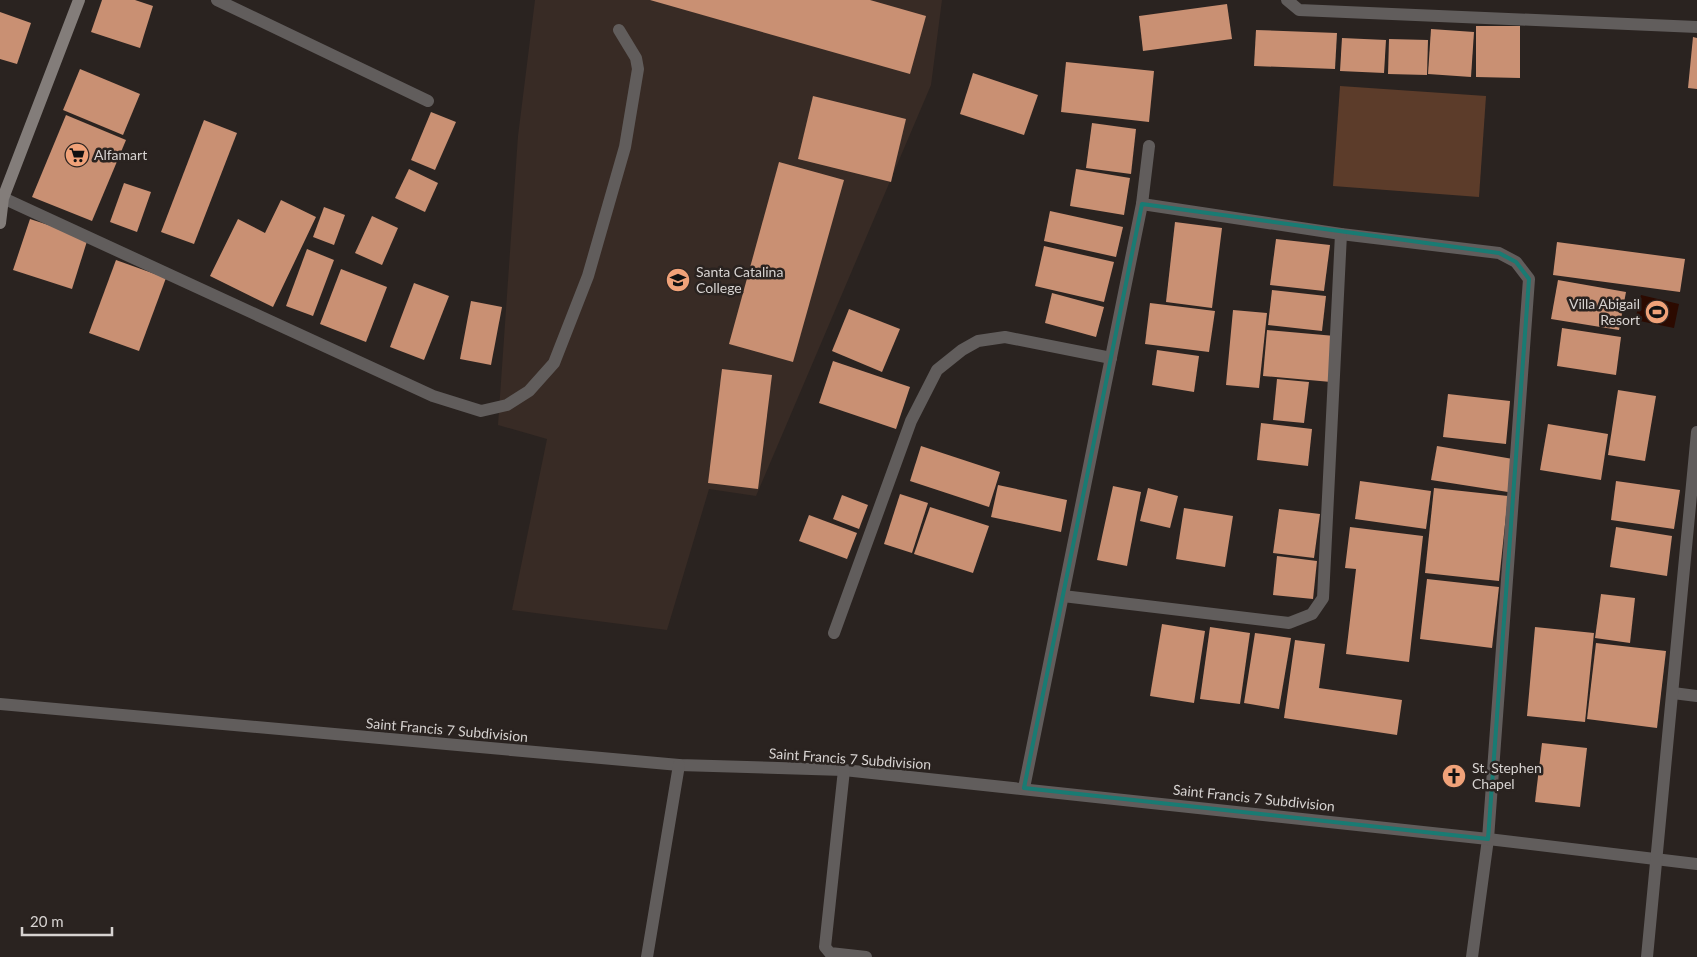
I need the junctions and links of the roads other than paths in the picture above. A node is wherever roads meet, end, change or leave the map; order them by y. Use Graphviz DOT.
graph roads {
  1 [pos="79,0"];
  2 [pos="217,0"];
  3 [pos="1287,0"];
  4 [pos="1697,27"];
  5 [pos="619,30"];
  6 [pos="428,100"];
  7 [pos="1149,146"];
  8 [pos="1,198"];
  9 [pos="1142,204"];
  10 [pos="0,223"];
  11 [pos="1341,234"];
  12 [pos="1111,358"];
  13 [pos="1697,432"];
  14 [pos="1693,522"];
  15 [pos="1063,596"];
  16 [pos="834,633"];
  17 [pos="1673,693"];
  18 [pos="1697,696"];
  19 [pos="0,704"];
  20 [pos="679,765"];
  21 [pos="844,770"];
  22 [pos="1024,788"];
  23 [pos="1488,839"];
  24 [pos="1656,859"];
  25 [pos="1697,864"];
  26 [pos="647,957"];
  27 [pos="866,957"];
  28 [pos="1472,957"];
  29 [pos="1647,957"];
  1 -- 8 [label="street"];
  2 -- 6 [label="street"];
  3 -- 4 [label="street"];
  5 -- 8 [label="street"];
  7 -- 9 [label="street"];
  8 -- 10 [label="street"];
  9 -- 11 [label="street"];
  9 -- 12 [label="street"];
  11 -- 15 [label="street"];
  11 -- 23 [label="street"];
  12 -- 15 [label="street"];
  12 -- 16 [label="street"];
  13 -- 14 [label="street"];
  14 -- 17 [label="street"];
  15 -- 22 [label="street"];
  17 -- 18 [label="street"];
  17 -- 24 [label="street"];
  19 -- 20 [label="street, Saint Francis 7 Subdivision"];
  20 -- 21 [label="street, Saint Francis 7 Subdivision"];
  20 -- 26 [label="street"];
  21 -- 22 [label="street, Saint Francis 7 Subdivision"];
  21 -- 27 [label="street"];
  22 -- 23 [label="street, Saint Francis 7 Subdivision"];
  23 -- 24 [label="street, Saint Francis 7 Subdivision"];
  23 -- 28 [label="street"];
  24 -- 25 [label="street, Saint Francis 7 Subdivision"];
  24 -- 29 [label="street"];
}
